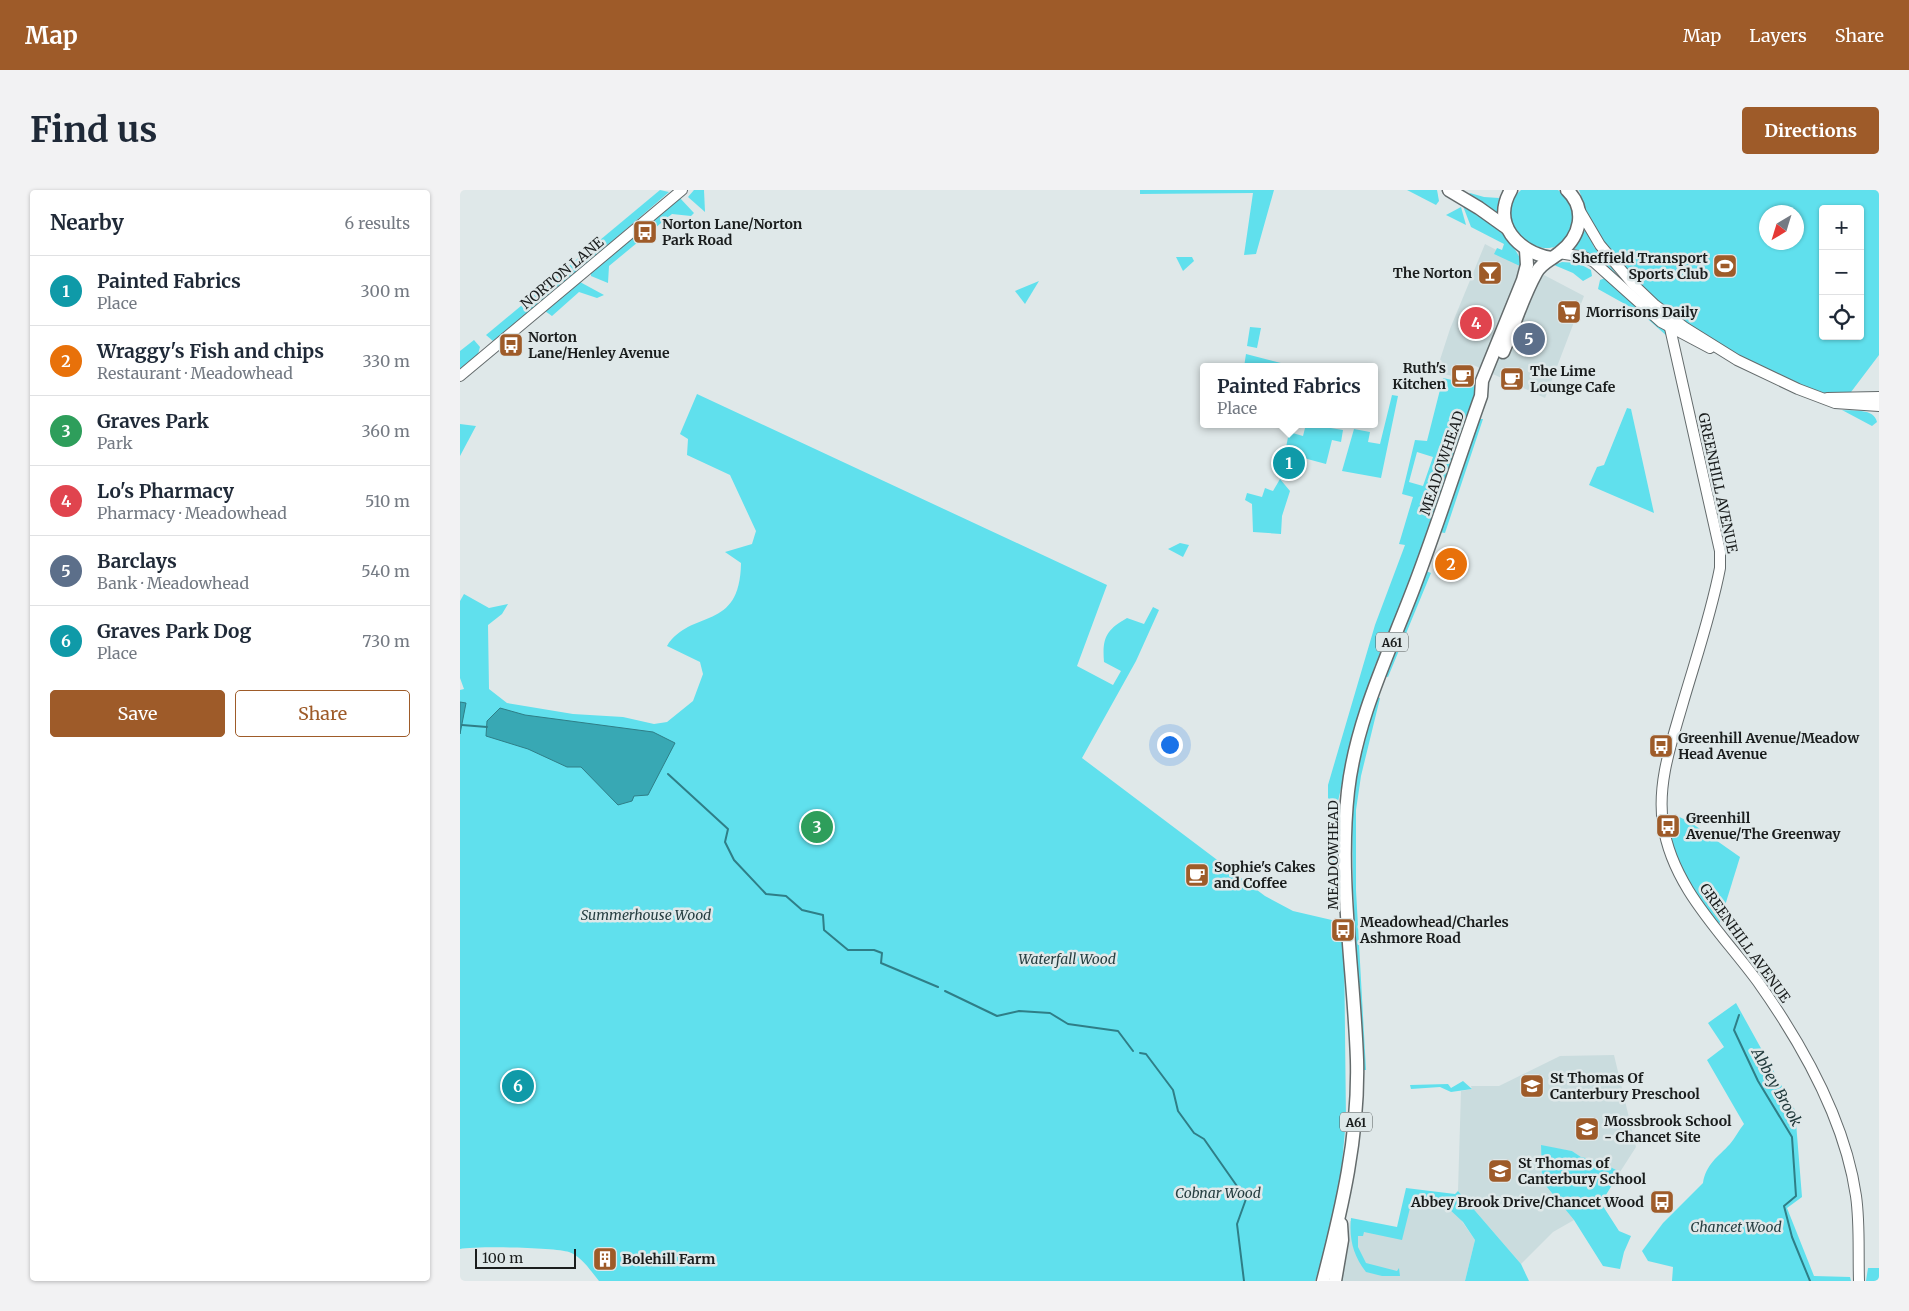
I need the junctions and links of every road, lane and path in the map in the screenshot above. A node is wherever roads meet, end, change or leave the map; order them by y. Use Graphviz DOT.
graph roads {
  1 [pos="682,190"];
  2 [pos="1448,190"];
  3 [pos="1511,190"];
  4 [pos="1569,191"];
  5 [pos="1580,211"];
  6 [pos="1507,228"];
  7 [pos="1526,250"];
  8 [pos="1555,256"];
  9 [pos="1670,328"];
  10 [pos="1684,332"];
  11 [pos="1676,352"];
  12 [pos="460,376"];
  13 [pos="1481,396"];
  14 [pos="1879,397"];
  15 [pos="1826,399"];
  16 [pos="1879,406"];
  17 [pos="1341,1214"];
  18 [pos="1323,1281"];
  19 [pos="1335,1281"];
  20 [pos="1859,1281"];
  1 -- 12 [label="street, NORTON LANE"];
  2 -- 6 [label="highway"];
  3 -- 6 [label="highway"];
  4 -- 5 [label="highway"];
  5 -- 8 [label="highway, MEADOWHEAD"];
  5 -- 10 [label="street"];
  6 -- 7 [label="highway"];
  7 -- 8 [label="highway"];
  7 -- 13 [label="highway, MEADOWHEAD / A61"];
  8 -- 9 [label="street"];
  8 -- 13 [label="highway, MEADOWHEAD / A61"];
  9 -- 10 [label="street"];
  9 -- 11 [label="street, GREENHILL AVENUE"];
  10 -- 11 [label="street"];
  10 -- 15 [label="street"];
  11 -- 20 [label="street, GREENHILL AVENUE"];
  13 -- 17 [label="highway, MEADOWHEAD / A61"];
  14 -- 15 [label="street"];
  15 -- 16 [label="street"];
  17 -- 18 [label="highway, MEADOWHEAD / A61"];
  17 -- 19 [label="highway, MEADOWHEAD / A61"];
}
